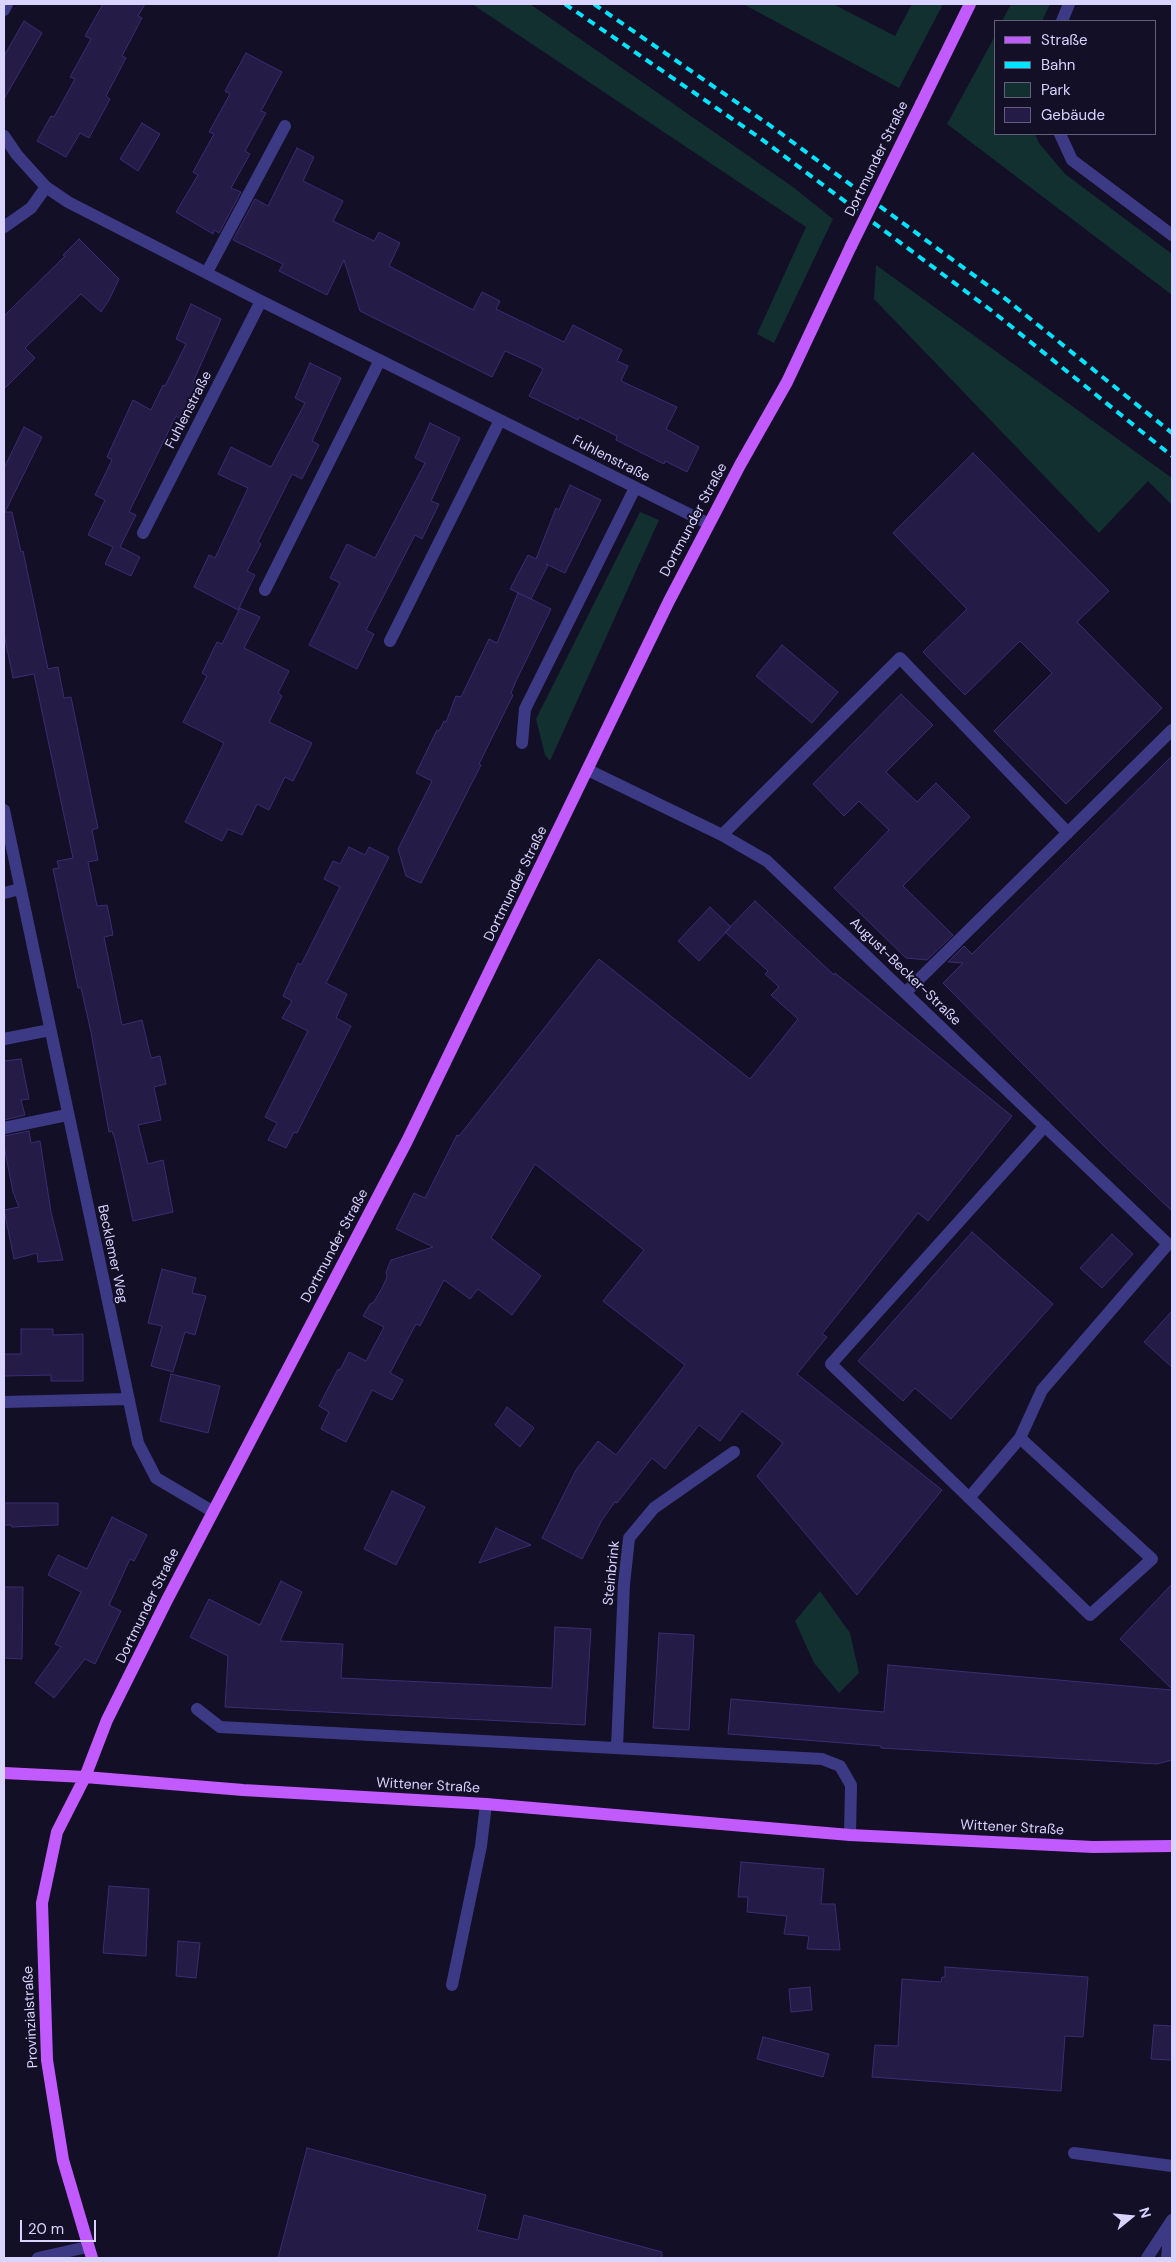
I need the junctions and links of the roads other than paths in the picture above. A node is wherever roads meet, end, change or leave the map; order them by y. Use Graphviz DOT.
graph roads {
  1 [pos="7,4"];
  2 [pos="970,4"];
  3 [pos="1069,4"];
  4 [pos="4,10"];
  5 [pos="1062,20"];
  6 [pos="285,126"];
  7 [pos="1060,135"];
  8 [pos="4,136"];
  9 [pos="46,187"];
  10 [pos="4,227"];
  11 [pos="1172,235"];
  12 [pos="207,272"];
  13 [pos="261,301"];
  14 [pos="380,360"];
  15 [pos="500,420"];
  16 [pos="635,488"];
  17 [pos="709,524"];
  18 [pos="143,533"];
  19 [pos="265,590"];
  20 [pos="390,641"];
  21 [pos="1172,730"];
  22 [pos="522,743"];
  23 [pos="588,770"];
  24 [pos="4,810"];
  25 [pos="1068,833"];
  26 [pos="722,835"];
  27 [pos="20,889"];
  28 [pos="4,893"];
  29 [pos="905,993"];
  30 [pos="50,1030"];
  31 [pos="4,1040"];
  32 [pos="68,1115"];
  33 [pos="1045,1126"];
  34 [pos="4,1128"];
  35 [pos="1170,1244"];
  36 [pos="128,1399"];
  37 [pos="4,1402"];
  38 [pos="1020,1438"];
  39 [pos="734,1452"];
  40 [pos="969,1498"];
  41 [pos="212,1511"];
  42 [pos="197,1709"];
  43 [pos="617,1747"];
  44 [pos="4,1774"];
  45 [pos="85,1777"];
  46 [pos="486,1804"];
  47 [pos="850,1835"];
  48 [pos="1172,1846"];
  49 [pos="452,1985"];
  50 [pos="1074,2153"];
  51 [pos="1172,2166"];
  52 [pos="1171,2222"];
  53 [pos="89,2252"];
  54 [pos="38,2258"];
  55 [pos="1147,2258"];
  56 [pos="1168,2258"];
  1 -- 4 [label="street"];
  2 -- 17 [label="main road, Dortmunder Straße, bridge"];
  3 -- 5 [label="street"];
  6 -- 12 [label="street"];
  7 -- 11 [label="street"];
  8 -- 9 [label="street, Fuhlenstraße"];
  9 -- 10 [label="street"];
  9 -- 12 [label="street, Fuhlenstraße"];
  12 -- 13 [label="street, Fuhlenstraße"];
  13 -- 14 [label="street, Fuhlenstraße"];
  13 -- 18 [label="street, Fuhlenstraße"];
  14 -- 15 [label="street, Fuhlenstraße"];
  14 -- 19 [label="street"];
  15 -- 16 [label="street, Fuhlenstraße"];
  15 -- 20 [label="street"];
  16 -- 17 [label="street, Fuhlenstraße"];
  16 -- 22 [label="street"];
  17 -- 23 [label="main road, Dortmunder Straße"];
  21 -- 25 [label="street"];
  23 -- 26 [label="street, August-Becker-Straße"];
  23 -- 41 [label="main road, Dortmunder Straße"];
  24 -- 27 [label="street, Becklemer Weg"];
  25 -- 26 [label="street"];
  25 -- 29 [label="street"];
  26 -- 29 [label="street, August-Becker-Straße"];
  27 -- 28 [label="street"];
  27 -- 30 [label="street, Becklemer Weg"];
  29 -- 33 [label="street, August-Becker-Straße"];
  30 -- 31 [label="street"];
  30 -- 32 [label="street, Becklemer Weg"];
  32 -- 34 [label="street"];
  32 -- 36 [label="street, Becklemer Weg"];
  33 -- 35 [label="street, August-Becker-Straße"];
  33 -- 40 [label="street"];
  35 -- 38 [label="street"];
  36 -- 37 [label="street"];
  36 -- 41 [label="street, Becklemer Weg"];
  38 -- 40 [label="street"];
  38 -- 40 [label="street"];
  39 -- 43 [label="street, Steinbrink"];
  41 -- 45 [label="main road, Dortmunder Straße"];
  42 -- 43 [label="street"];
  43 -- 47 [label="street"];
  44 -- 45 [label="main road, Wittener Straße"];
  45 -- 46 [label="main road, Wittener Straße"];
  45 -- 53 [label="main road, Provinzialstraße"];
  46 -- 47 [label="main road, Wittener Straße"];
  46 -- 49 [label="street"];
  47 -- 48 [label="main road, Wittener Straße"];
  50 -- 51 [label="street"];
  52 -- 55 [label="street"];
  52 -- 56 [label="street"];
  53 -- 54 [label="street"];
}
